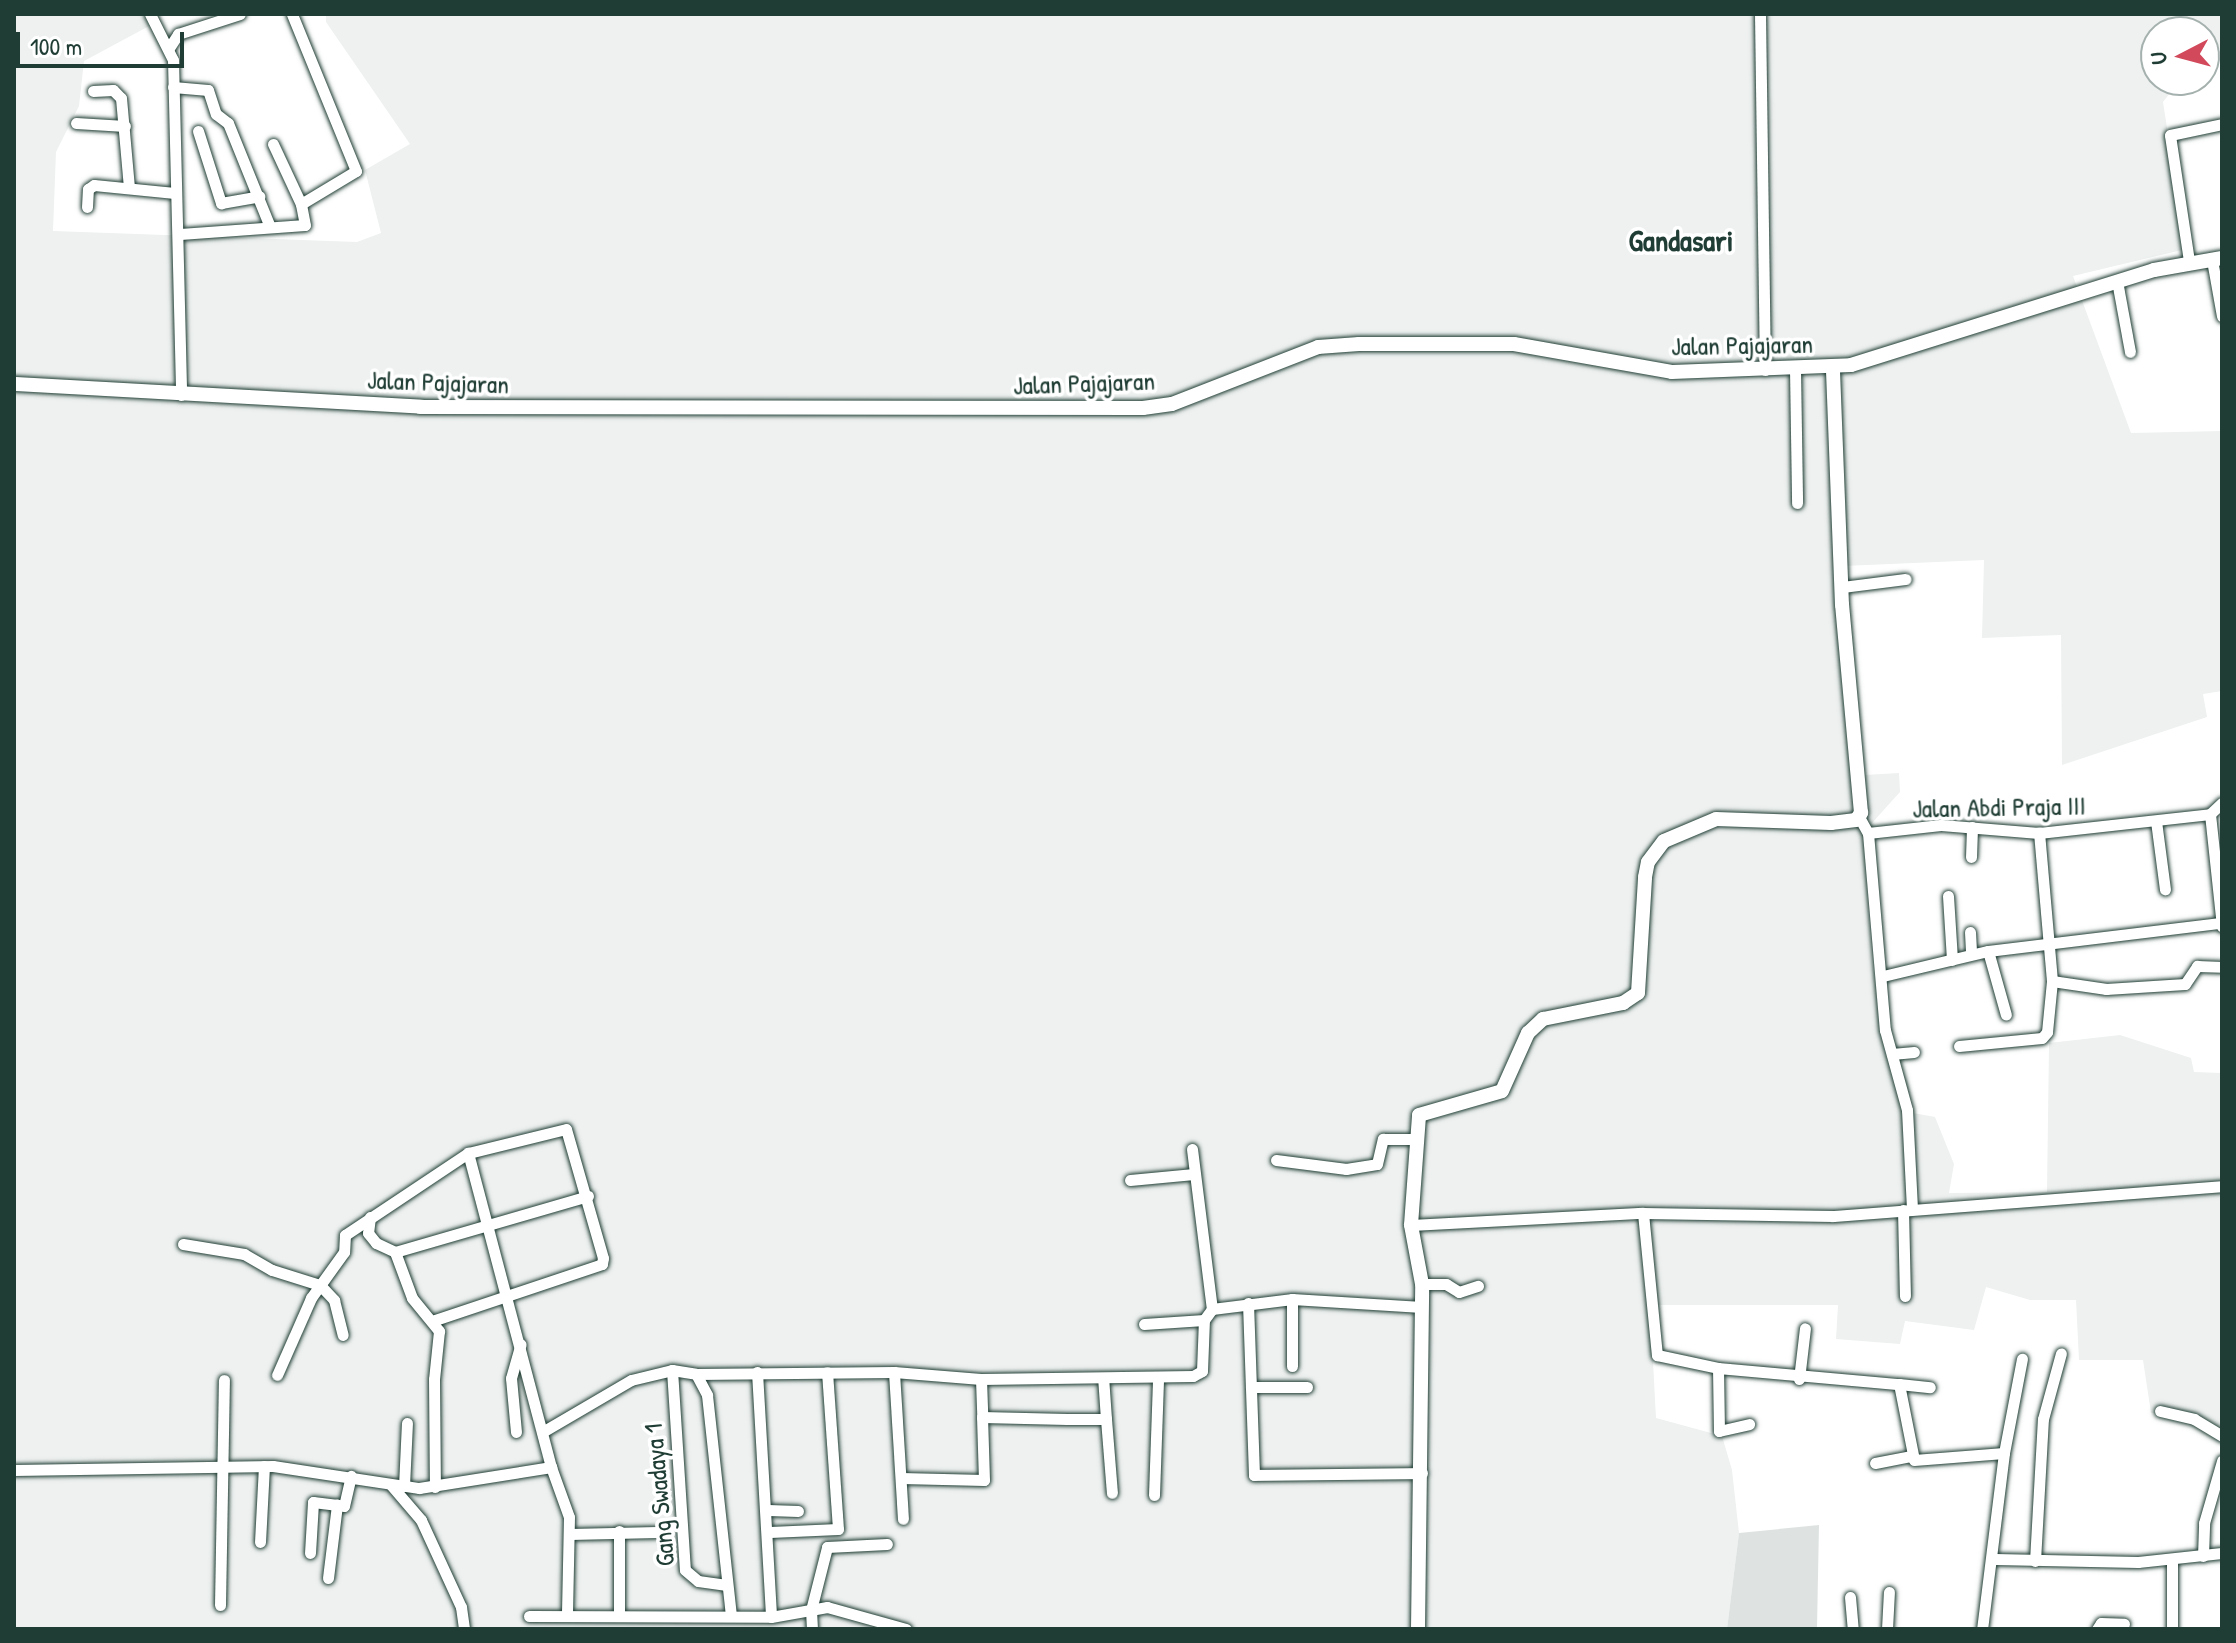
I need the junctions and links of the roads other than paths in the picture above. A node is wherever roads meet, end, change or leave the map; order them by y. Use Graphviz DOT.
graph roads {
  1 [pos="150,14"];
  2 [pos="240,14"];
  3 [pos="292,14"];
  4 [pos="1760,14"];
  5 [pos="169,48"];
  6 [pos="173,87"];
  7 [pos="93,91"];
  8 [pos="76,123"];
  9 [pos="2222,124"];
  10 [pos="125,126"];
  11 [pos="198,131"];
  12 [pos="273,144"];
  13 [pos="129,188"];
  14 [pos="175,193"];
  15 [pos="259,196"];
  16 [pos="301,204"];
  17 [pos="87,207"];
  18 [pos="270,227"];
  19 [pos="180,234"];
  20 [pos="2217,259"];
  21 [pos="2189,261"];
  22 [pos="2117,281"];
  23 [pos="2222,316"];
  24 [pos="2130,352"];
  25 [pos="1833,367"];
  26 [pos="1795,369"];
  27 [pos="1765,370"];
  28 [pos="14,384"];
  29 [pos="181,395"];
  30 [pos="1797,503"];
  31 [pos="1905,579"];
  32 [pos="1842,587"];
  33 [pos="2222,803"];
  34 [pos="2210,814"];
  35 [pos="1859,817"];
  36 [pos="2156,821"];
  37 [pos="1972,827"];
  38 [pos="1868,833"];
  39 [pos="2039,833"];
  40 [pos="1971,857"];
  41 [pos="2165,889"];
  42 [pos="1948,896"];
  43 [pos="2221,925"];
  44 [pos="1970,932"];
  45 [pos="2050,941"];
  46 [pos="1988,951"];
  47 [pos="1971,954"];
  48 [pos="1952,960"];
  49 [pos="2222,967"];
  50 [pos="1883,976"];
  51 [pos="2052,981"];
  52 [pos="2006,1015"];
  53 [pos="1959,1046"];
  54 [pos="1914,1052"];
  55 [pos="1892,1054"];
  56 [pos="1415,1139"];
  57 [pos="1192,1149"];
  58 [pos="468,1153"];
  59 [pos="1276,1160"];
  60 [pos="1194,1174"];
  61 [pos="1130,1180"];
  62 [pos="2222,1186"];
  63 [pos="588,1196"];
  64 [pos="1908,1209"];
  65 [pos="1643,1213"];
  66 [pos="370,1217"];
  67 [pos="488,1225"];
  68 [pos="1411,1225"];
  69 [pos="183,1244"];
  70 [pos="395,1252"];
  71 [pos="1422,1284"];
  72 [pos="320,1285"];
  73 [pos="1478,1286"];
  74 [pos="505,1296"];
  75 [pos="1905,1296"];
  76 [pos="1292,1299"];
  77 [pos="1248,1303"];
  78 [pos="1422,1307"];
  79 [pos="1212,1309"];
  80 [pos="435,1320"];
  81 [pos="1204,1320"];
  82 [pos="1144,1324"];
  83 [pos="1805,1328"];
  84 [pos="343,1335"];
  85 [pos="522,1343"];
  86 [pos="2061,1353"];
  87 [pos="2022,1359"];
  88 [pos="1292,1366"];
  89 [pos="1718,1368"];
  90 [pos="672,1370"];
  91 [pos="757,1372"];
  92 [pos="827,1372"];
  93 [pos="894,1372"];
  94 [pos="696,1374"];
  95 [pos="277,1375"];
  96 [pos="981,1379"];
  97 [pos="1158,1379"];
  98 [pos="1799,1379"];
  99 [pos="224,1380"];
  100 [pos="1103,1380"];
  101 [pos="1899,1384"];
  102 [pos="1251,1387"];
  103 [pos="1307,1387"];
  104 [pos="1930,1387"];
  105 [pos="2160,1411"];
  106 [pos="982,1417"];
  107 [pos="1106,1419"];
  108 [pos="407,1423"];
  109 [pos="1749,1424"];
  110 [pos="544,1431"];
  111 [pos="516,1432"];
  112 [pos="2222,1436"];
  113 [pos="2004,1453"];
  114 [pos="1910,1456"];
  115 [pos="2222,1461"];
  116 [pos="1875,1463"];
  117 [pos="264,1466"];
  118 [pos="551,1467"];
  119 [pos="222,1468"];
  120 [pos="14,1470"];
  121 [pos="1422,1473"];
  122 [pos="351,1476"];
  123 [pos="901,1478"];
  124 [pos="391,1485"];
  125 [pos="404,1486"];
  126 [pos="435,1487"];
  127 [pos="1112,1493"];
  128 [pos="1154,1495"];
  129 [pos="337,1505"];
  130 [pos="768,1510"];
  131 [pos="798,1511"];
  132 [pos="903,1519"];
  133 [pos="619,1531"];
  134 [pos="657,1532"];
  135 [pos="770,1532"];
  136 [pos="570,1534"];
  137 [pos="260,1542"];
  138 [pos="887,1544"];
  139 [pos="310,1553"];
  140 [pos="2222,1553"];
  141 [pos="2203,1556"];
  142 [pos="1995,1559"];
  143 [pos="2172,1560"];
  144 [pos="2035,1561"];
  145 [pos="328,1578"];
  146 [pos="727,1585"];
  147 [pos="1889,1592"];
  148 [pos="1850,1597"];
  149 [pos="220,1605"];
  150 [pos="567,1614"];
  151 [pos="619,1614"];
  152 [pos="529,1616"];
  153 [pos="731,1616"];
  154 [pos="771,1617"];
  155 [pos="811,1620"];
  156 [pos="2124,1624"];
  157 [pos="464,1629"];
  158 [pos="906,1629"];
  159 [pos="1418,1629"];
  160 [pos="1853,1629"];
  161 [pos="1887,1629"];
  162 [pos="1982,1629"];
  163 [pos="2097,1629"];
  164 [pos="2172,1629"];
  1 -- 5 [label="street"];
  2 -- 5 [label="street"];
  3 -- 16 [label="street"];
  4 -- 27 [label="street"];
  5 -- 6 [label="street"];
  6 -- 14 [label="street"];
  6 -- 15 [label="street"];
  7 -- 10 [label="street"];
  8 -- 10 [label="street"];
  9 -- 21 [label="street"];
  10 -- 13 [label="street"];
  11 -- 15 [label="street"];
  12 -- 16 [label="street"];
  13 -- 14 [label="street"];
  13 -- 17 [label="street"];
  14 -- 19 [label="street"];
  15 -- 18 [label="street"];
  16 -- 18 [label="street"];
  18 -- 19 [label="street"];
  19 -- 29 [label="street"];
  20 -- 21 [label="main road, Jalan Pajajaran"];
  20 -- 23 [label="street"];
  21 -- 22 [label="main road, Jalan Pajajaran"];
  22 -- 24 [label="street"];
  22 -- 25 [label="main road, Jalan Pajajaran"];
  25 -- 26 [label="main road, Jalan Pajajaran"];
  25 -- 32 [label="main road"];
  26 -- 27 [label="main road, Jalan Pajajaran"];
  26 -- 30 [label="street"];
  27 -- 29 [label="main road, Jalan Pajajaran"];
  28 -- 29 [label="main road, Jalan Pajajaran"];
  31 -- 32 [label="street"];
  32 -- 35 [label="main road"];
  33 -- 34 [label="street"];
  34 -- 36 [label="street, Jalan Abdi Praja III"];
  34 -- 43 [label="street"];
  35 -- 38 [label="street"];
  35 -- 56 [label="main road"];
  36 -- 39 [label="street, Jalan Abdi Praja III"];
  36 -- 41 [label="street"];
  37 -- 38 [label="street, Jalan Abdi Praja III"];
  37 -- 39 [label="street, Jalan Abdi Praja III"];
  37 -- 40 [label="street"];
  38 -- 50 [label="street"];
  39 -- 45 [label="street"];
  42 -- 48 [label="street"];
  43 -- 45 [label="street"];
  44 -- 47 [label="street"];
  45 -- 46 [label="street"];
  45 -- 51 [label="street"];
  46 -- 47 [label="street"];
  46 -- 52 [label="street"];
  47 -- 48 [label="street"];
  48 -- 50 [label="street"];
  49 -- 51 [label="street"];
  50 -- 55 [label="street"];
  51 -- 53 [label="street"];
  54 -- 55 [label="street"];
  55 -- 64 [label="street"];
  56 -- 59 [label="street"];
  56 -- 68 [label="main road"];
  57 -- 60 [label="street"];
  58 -- 63 [label="street"];
  58 -- 66 [label="street"];
  58 -- 67 [label="street"];
  60 -- 61 [label="street"];
  60 -- 79 [label="street"];
  62 -- 64 [label="street"];
  63 -- 67 [label="street"];
  63 -- 74 [label="street"];
  64 -- 65 [label="street"];
  64 -- 75 [label="street"];
  65 -- 68 [label="street"];
  65 -- 89 [label="street"];
  66 -- 70 [label="street"];
  66 -- 72 [label="street"];
  67 -- 70 [label="street"];
  67 -- 74 [label="street"];
  68 -- 71 [label="main road"];
  69 -- 72 [label="street"];
  70 -- 80 [label="street"];
  71 -- 73 [label="street"];
  71 -- 78 [label="main road"];
  72 -- 84 [label="street"];
  72 -- 95 [label="street"];
  74 -- 80 [label="street"];
  74 -- 85 [label="street"];
  76 -- 77 [label="street"];
  76 -- 78 [label="street"];
  76 -- 88 [label="street"];
  77 -- 79 [label="street"];
  77 -- 102 [label="street"];
  78 -- 121 [label="main road"];
  79 -- 81 [label="street"];
  80 -- 126 [label="street"];
  81 -- 82 [label="street"];
  81 -- 97 [label="street"];
  83 -- 98 [label="street"];
  85 -- 110 [label="street"];
  85 -- 111 [label="street"];
  86 -- 144 [label="street"];
  87 -- 113 [label="street"];
  89 -- 98 [label="street"];
  89 -- 109 [label="street"];
  90 -- 94 [label="street"];
  90 -- 110 [label="street"];
  90 -- 146 [label="street, Gang Swadaya 1"];
  91 -- 92 [label="street"];
  91 -- 94 [label="street"];
  91 -- 130 [label="street"];
  92 -- 93 [label="street"];
  92 -- 135 [label="street"];
  93 -- 96 [label="street"];
  93 -- 123 [label="street"];
  94 -- 146 [label="street"];
  96 -- 100 [label="street"];
  96 -- 106 [label="street"];
  97 -- 100 [label="street"];
  97 -- 128 [label="street"];
  98 -- 101 [label="street"];
  99 -- 119 [label="street"];
  100 -- 107 [label="street"];
  101 -- 104 [label="street"];
  101 -- 114 [label="street"];
  102 -- 103 [label="street"];
  102 -- 121 [label="street"];
  105 -- 112 [label="street"];
  106 -- 107 [label="street"];
  106 -- 123 [label="street"];
  107 -- 127 [label="street"];
  108 -- 125 [label="street"];
  110 -- 118 [label="street"];
  113 -- 114 [label="street"];
  113 -- 142 [label="street"];
  114 -- 116 [label="street"];
  115 -- 141 [label="street"];
  117 -- 119 [label="street"];
  117 -- 122 [label="street"];
  117 -- 137 [label="street"];
  118 -- 126 [label="street"];
  118 -- 136 [label="street"];
  119 -- 120 [label="street"];
  119 -- 149 [label="street"];
  121 -- 159 [label="main road"];
  122 -- 124 [label="street"];
  122 -- 129 [label="street"];
  123 -- 132 [label="street"];
  124 -- 125 [label="street"];
  124 -- 157 [label="street"];
  125 -- 126 [label="street"];
  129 -- 139 [label="street"];
  129 -- 145 [label="street"];
  130 -- 131 [label="street"];
  130 -- 135 [label="street"];
  133 -- 134 [label="street"];
  133 -- 136 [label="street"];
  133 -- 151 [label="street"];
  135 -- 154 [label="street"];
  136 -- 150 [label="street"];
  138 -- 155 [label="street"];
  140 -- 141 [label="street"];
  141 -- 143 [label="street"];
  142 -- 144 [label="street"];
  142 -- 162 [label="street"];
  143 -- 144 [label="street"];
  143 -- 164 [label="street"];
  146 -- 153 [label="street"];
  147 -- 161 [label="street"];
  148 -- 160 [label="street"];
  150 -- 151 [label="street"];
  150 -- 152 [label="street"];
  151 -- 153 [label="street"];
  153 -- 154 [label="street"];
  154 -- 155 [label="street"];
  155 -- 158 [label="street"];
  156 -- 163 [label="street"];
}
